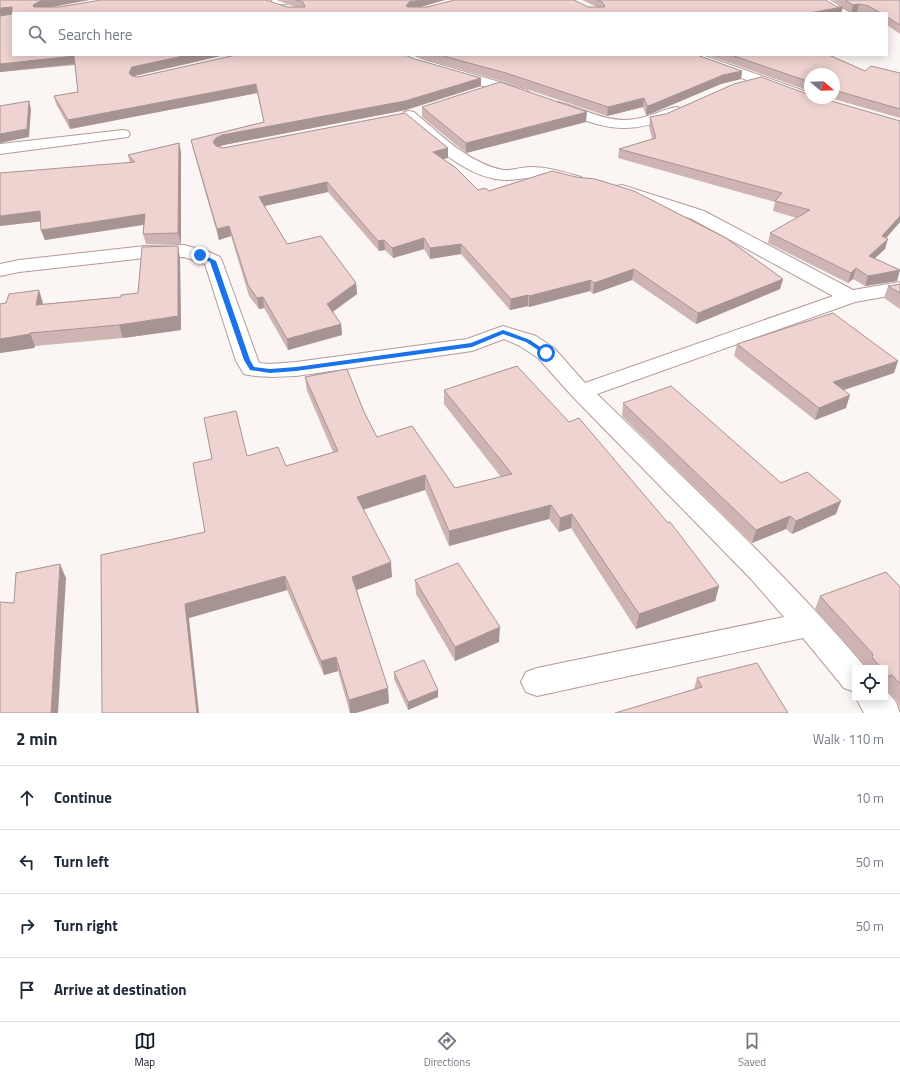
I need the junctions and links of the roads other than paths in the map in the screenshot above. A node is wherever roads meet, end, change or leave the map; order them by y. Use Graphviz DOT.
graph roads {
  1 [pos="261,0"];
  2 [pos="822,0"];
  3 [pos="292,5"];
  4 [pos="842,12"];
  5 [pos="403,56"];
  6 [pos="693,56"];
  7 [pos="760,80"];
  8 [pos="740,85"];
  9 [pos="500,86"];
  10 [pos="477,93"];
  11 [pos="804,96"];
  12 [pos="686,106"];
  13 [pos="409,114"];
  14 [pos="123,134"];
  15 [pos="0,149"];
  16 [pos="0,270"];
  17 [pos="900,288"];
  18 [pos="850,297"];
  19 [pos="581,392"];
  20 [pos="810,624"];
  21 [pos="852,674"];
  22 [pos="537,682"];
  23 [pos="874,701"];
  24 [pos="884,713"];
  1 -- 3 [label="street"];
  2 -- 4 [label="street"];
  5 -- 9 [label="street"];
  6 -- 7 [label="street"];
  7 -- 8 [label="street"];
  7 -- 11 [label="street"];
  9 -- 10 [label="street"];
  9 -- 12 [label="street"];
  13 -- 18 [label="street"];
  14 -- 15 [label="street"];
  16 -- 19 [label="street"];
  17 -- 18 [label="street"];
  18 -- 19 [label="street"];
  19 -- 20 [label="street"];
  20 -- 21 [label="street"];
  20 -- 22 [label="street"];
  23 -- 24 [label="street"];
}
